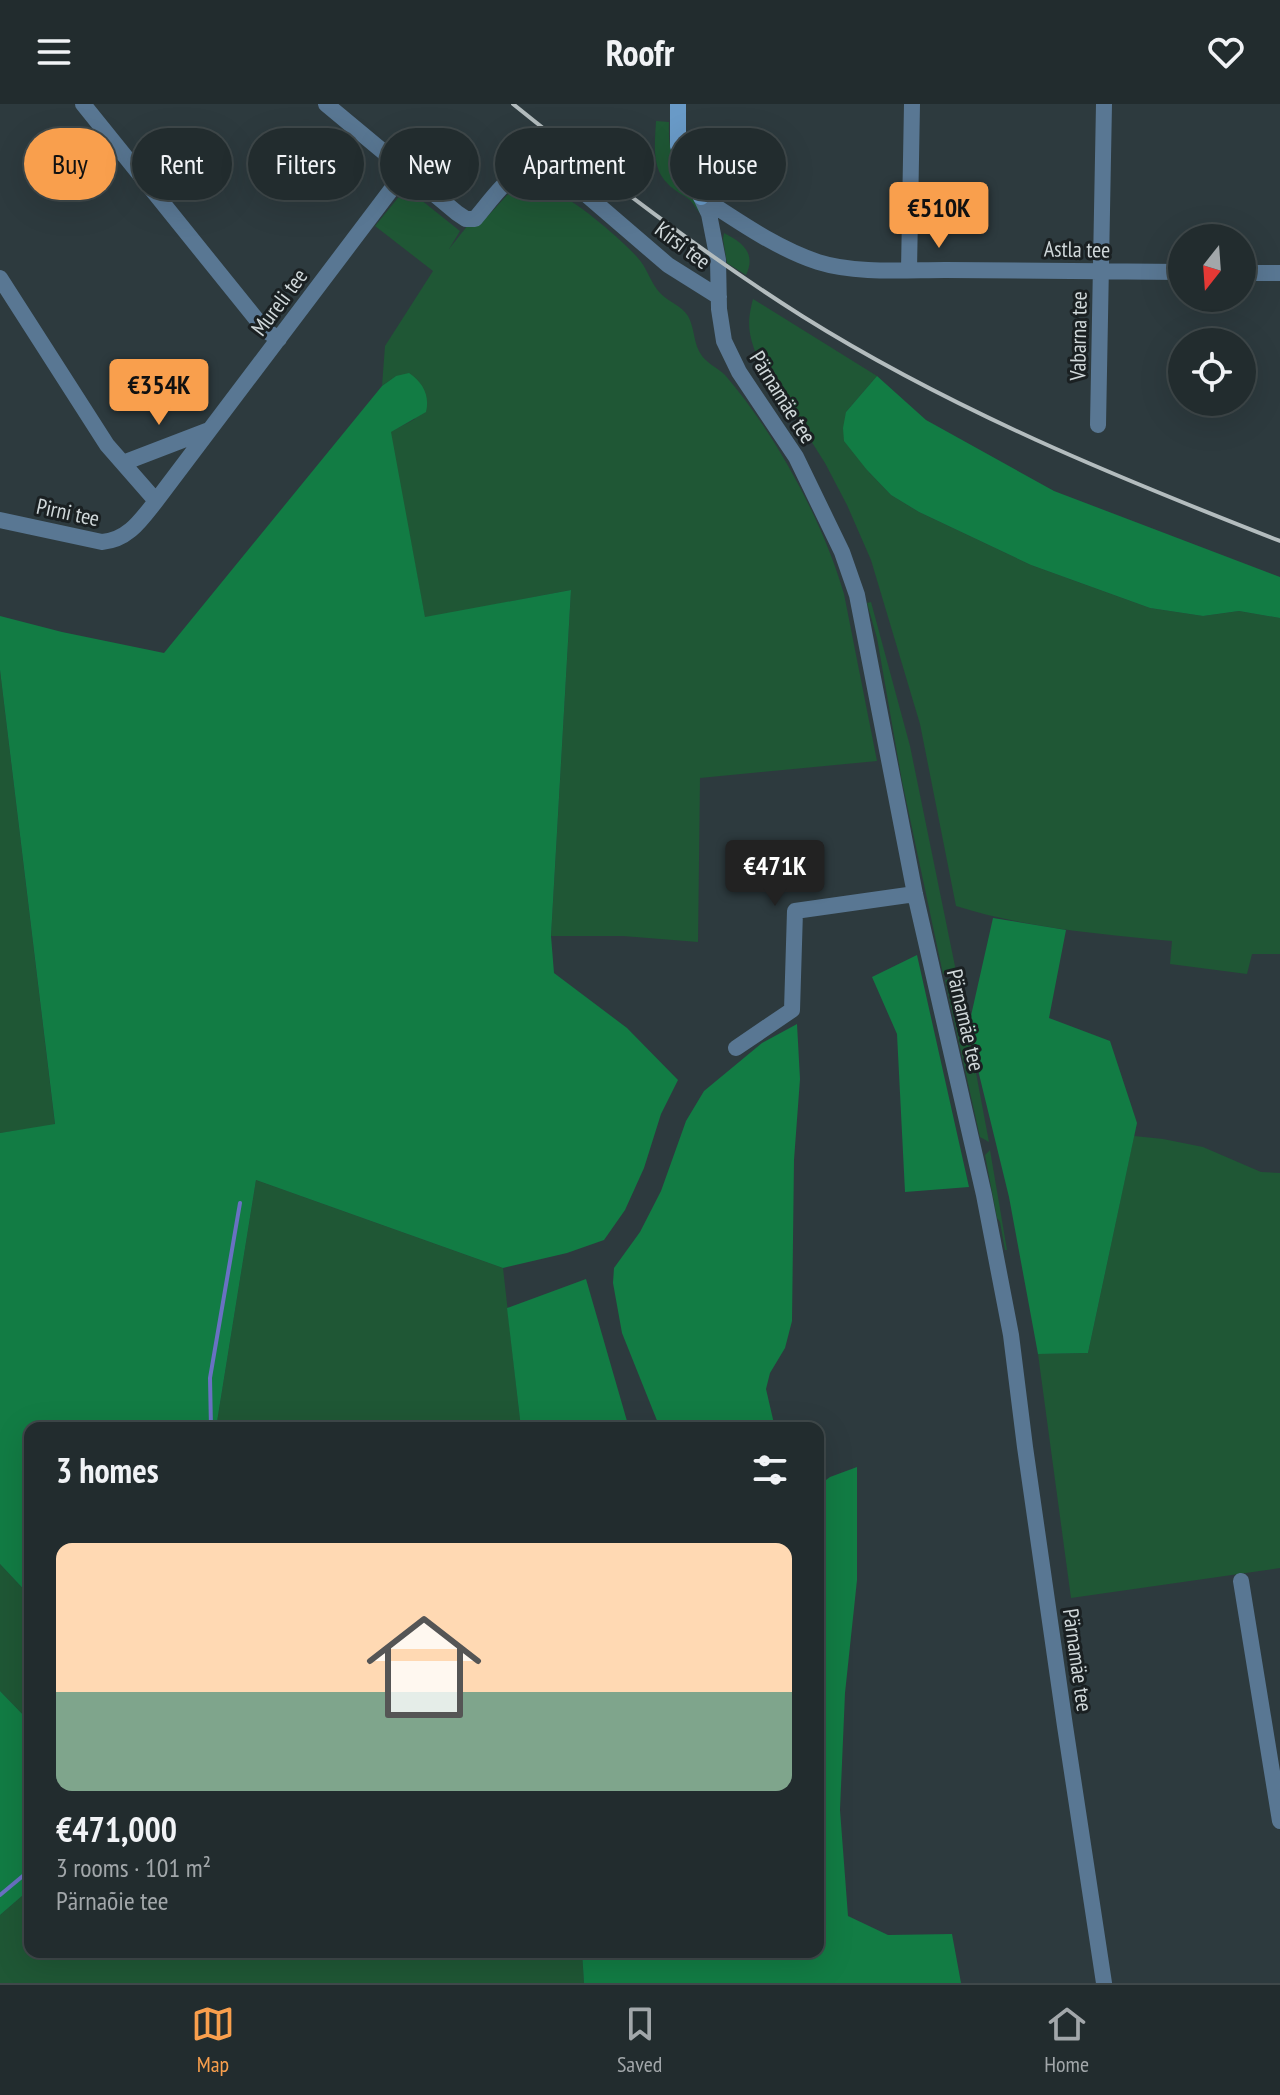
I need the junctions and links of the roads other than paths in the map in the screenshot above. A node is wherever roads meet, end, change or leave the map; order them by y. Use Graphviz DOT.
graph roads {
  1 [pos="83,104"];
  2 [pos="326,104"];
  3 [pos="678,104"];
  4 [pos="912,104"];
  5 [pos="1104,104"];
  6 [pos="678,128"];
  7 [pos="380,149"];
  8 [pos="383,200"];
  9 [pos="442,200"];
  10 [pos="702,200"];
  11 [pos="706,200"];
  12 [pos="909,270"];
  13 [pos="1101,272"];
  14 [pos="1168,272"];
  15 [pos="1256,273"];
  16 [pos="1280,273"];
  17 [pos="0,278"];
  18 [pos="719,297"];
  19 [pos="279,339"];
  20 [pos="1098,425"];
  21 [pos="210,429"];
  22 [pos="123,463"];
  23 [pos="156,501"];
  24 [pos="0,520"];
  25 [pos="125,535"];
  26 [pos="915,894"];
  27 [pos="736,1048"];
  28 [pos="1241,1581"];
  29 [pos="1280,1821"];
  30 [pos="1104,1983"];
  1 -- 19 [label="street"];
  2 -- 7 [label="street, Kirsi tee"];
  3 -- 6 [label="main road, Pärnamäe tee"];
  4 -- 12 [label="street"];
  5 -- 13 [label="street, Vabarna tee"];
  8 -- 19 [label="street, Mureli tee"];
  9 -- 18 [label="street, Kirsi tee"];
  10 -- 18 [label="street, Pärnamäe tee"];
  11 -- 12 [label="street, Astla tee"];
  12 -- 13 [label="street, Astla tee"];
  13 -- 14 [label="street, Astla tee"];
  13 -- 20 [label="street, Vabarna tee"];
  15 -- 16 [label="street"];
  17 -- 22 [label="street"];
  18 -- 26 [label="street, Pärnamäe tee"];
  19 -- 21 [label="street, Mureli tee"];
  21 -- 22 [label="street"];
  21 -- 23 [label="street, Mureli tee"];
  22 -- 23 [label="street"];
  23 -- 25 [label="street, Mureli tee"];
  24 -- 25 [label="street, Pirni tee"];
  26 -- 27 [label="street"];
  26 -- 30 [label="street, Pärnamäe tee"];
  28 -- 29 [label="street"];
}
